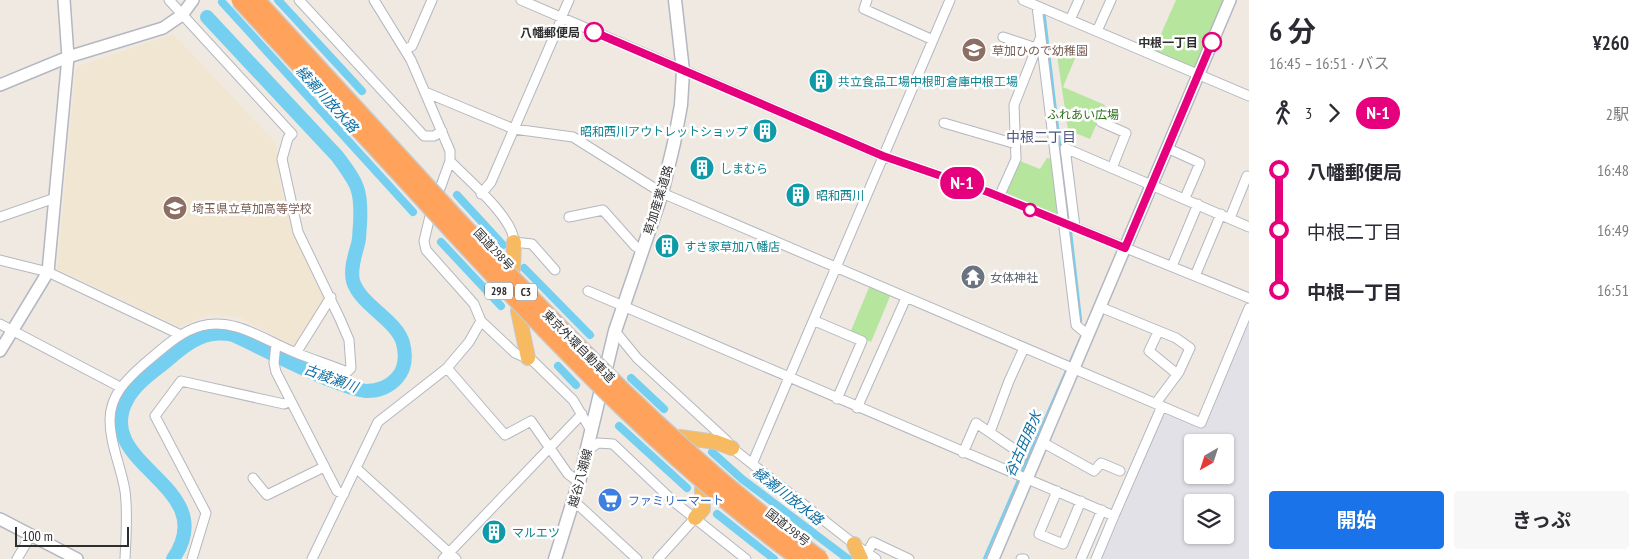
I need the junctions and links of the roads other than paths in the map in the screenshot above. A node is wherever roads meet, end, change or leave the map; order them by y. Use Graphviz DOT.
graph roads {
  1 [pos="64,0"];
  2 [pos="169,0"];
  3 [pos="193,0"];
  4 [pos="230,0"];
  5 [pos="239,0"];
  6 [pos="257,0"];
  7 [pos="265,0"];
  8 [pos="299,0"];
  9 [pos="374,0"];
  10 [pos="432,0"];
  11 [pos="520,0"];
  12 [pos="569,0"];
  13 [pos="675,0"];
  14 [pos="867,0"];
  15 [pos="950,0"];
  16 [pos="1023,0"];
  17 [pos="1078,0"];
  18 [pos="1111,0"];
  19 [pos="1230,0"];
  20 [pos="1037,4"];
  21 [pos="182,15"];
  22 [pos="562,18"];
  23 [pos="1070,20"];
  24 [pos="1098,32"];
  25 [pos="1003,37"];
  26 [pos="1040,39"];
  27 [pos="933,40"];
  28 [pos="1036,48"];
  29 [pos="405,50"];
  30 [pos="68,57"];
  31 [pos="683,70"];
  32 [pos="1198,74"];
  33 [pos="0,85"];
  34 [pos="425,92"];
  35 [pos="1249,96"];
  36 [pos="1101,122"];
  37 [pos="944,123"];
  38 [pos="514,129"];
  39 [pos="442,131"];
  40 [pos="1016,144"];
  41 [pos="1167,148"];
  42 [pos="883,156"];
  43 [pos="450,161"];
  44 [pos="1112,168"];
  45 [pos="1247,176"];
  46 [pos="1151,184"];
  47 [pos="439,190"];
  48 [pos="662,193"];
  49 [pos="481,194"];
  50 [pos="999,197"];
  51 [pos="55,198"];
  52 [pos="1185,198"];
  53 [pos="1198,204"];
  54 [pos="1221,214"];
  55 [pos="430,216"];
  56 [pos="0,217"];
  57 [pos="570,217"];
  58 [pos="1230,218"];
  59 [pos="1062,222"];
  60 [pos="1249,226"];
  61 [pos="1076,228"];
  62 [pos="514,242"];
  63 [pos="1125,248"];
  64 [pos="642,250"];
  65 [pos="0,260"];
  66 [pos="1172,266"];
  67 [pos="837,268"];
  68 [pos="513,269"];
  69 [pos="555,270"];
  70 [pos="48,272"];
  71 [pos="1196,276"];
  72 [pos="588,292"];
  73 [pos="331,297"];
  74 [pos="906,298"];
  75 [pos="1249,298"];
  76 [pos="623,306"];
  77 [pos="1100,306"];
  78 [pos="1249,308"];
  79 [pos="518,311"];
  80 [pos="481,321"];
  81 [pos="814,321"];
  82 [pos="0,324"];
  83 [pos="13,330"];
  84 [pos="615,332"];
  85 [pos="1158,332"];
  86 [pos="181,334"];
  87 [pos="1088,335"];
  88 [pos="275,346"];
  89 [pos="1024,348"];
  90 [pos="0,351"];
  91 [pos="296,354"];
  92 [pos="528,358"];
  93 [pos="606,366"];
  94 [pos="448,368"];
  95 [pos="1073,368"];
  96 [pos="1177,374"];
  97 [pos="790,379"];
  98 [pos="120,387"];
  99 [pos="600,395"];
  100 [pos="837,399"];
  101 [pos="290,401"];
  102 [pos="1159,405"];
  103 [pos="857,408"];
  104 [pos="582,414"];
  105 [pos="592,432"];
  106 [pos="990,432"];
  107 [pos="680,436"];
  108 [pos="1042,442"];
  109 [pos="549,448"];
  110 [pos="732,448"];
  111 [pos="588,450"];
  112 [pos="963,453"];
  113 [pos="1023,455"];
  114 [pos="752,462"];
  115 [pos="324,467"];
  116 [pos="356,468"];
  117 [pos="1120,471"];
  118 [pos="253,478"];
  119 [pos="1026,478"];
  120 [pos="579,482"];
  121 [pos="702,489"];
  122 [pos="1057,491"];
  123 [pos="344,494"];
  124 [pos="574,501"];
  125 [pos="1081,501"];
  126 [pos="1102,510"];
  127 [pos="1114,516"];
  128 [pos="695,518"];
  129 [pos="0,519"];
  130 [pos="31,535"];
  131 [pos="854,544"];
  132 [pos="864,556"];
  133 [pos="450,557"];
  134 [pos="17,559"];
  135 [pos="77,559"];
  136 [pos="125,559"];
  137 [pos="192,559"];
  138 [pos="312,559"];
  139 [pos="555,559"];
  140 [pos="637,559"];
  141 [pos="658,559"];
  142 [pos="746,559"];
  143 [pos="790,559"];
  144 [pos="799,559"];
  145 [pos="821,559"];
  146 [pos="831,559"];
  147 [pos="876,559"];
  148 [pos="908,559"];
  149 [pos="993,559"];
  150 [pos="1081,559"];
  151 [pos="1096,559"];
  1 -- 30 [label="street"];
  2 -- 21 [label="street"];
  3 -- 21 [label="street"];
  4 -- 55 [label="highway, 国道298号 / 298"];
  5 -- 144 [label="highway, 東京外環自動車道 / C3, bridge"];
  6 -- 145 [label="highway, 東京外環自動車道 / C3, bridge"];
  7 -- 47 [label="highway, 国道298号 / 298"];
  8 -- 39 [label="street"];
  9 -- 29 [label="street"];
  10 -- 29 [label="street"];
  11 -- 22 [label="street"];
  12 -- 22 [label="street"];
  13 -- 31 [label="main road, 草加産業道路"];
  14 -- 27 [label="street"];
  15 -- 27 [label="street"];
  16 -- 20 [label="street"];
  17 -- 23 [label="street"];
  18 -- 24 [label="street"];
  19 -- 32 [label="street"];
  20 -- 23 [label="street"];
  20 -- 26 [label="street"];
  21 -- 30 [label="street"];
  21 -- 73 [label="street"];
  22 -- 31 [label="street"];
  22 -- 38 [label="street"];
  23 -- 24 [label="street"];
  24 -- 32 [label="street"];
  25 -- 28 [label="street"];
  26 -- 28 [label="street"];
  26 -- 59 [label="street"];
  27 -- 42 [label="street"];
  28 -- 40 [label="street"];
  29 -- 34 [label="street"];
  30 -- 33 [label="street"];
  30 -- 51 [label="street"];
  31 -- 42 [label="street"];
  31 -- 48 [label="main road, 草加産業道路"];
  32 -- 35 [label="street"];
  32 -- 41 [label="street"];
  34 -- 38 [label="street"];
  34 -- 39 [label="street"];
  36 -- 44 [label="street"];
  37 -- 40 [label="street"];
  38 -- 48 [label="street"];
  38 -- 49 [label="street"];
  39 -- 43 [label="street"];
  40 -- 50 [label="street"];
  41 -- 46 [label="street"];
  41 -- 52 [label="street"];
  42 -- 50 [label="street"];
  42 -- 67 [label="street"];
  43 -- 47 [label="street"];
  43 -- 49 [label="street"];
  44 -- 46 [label="street"];
  44 -- 61 [label="street"];
  45 -- 58 [label="street"];
  46 -- 52 [label="street"];
  46 -- 63 [label="street"];
  47 -- 55 [label="street"];
  47 -- 68 [label="highway, 国道298号 / 298"];
  48 -- 64 [label="main road, 草加産業道路"];
  48 -- 67 [label="street"];
  49 -- 62 [label="street"];
  50 -- 59 [label="street"];
  51 -- 56 [label="street"];
  51 -- 70 [label="street"];
  52 -- 53 [label="street"];
  53 -- 54 [label="street"];
  53 -- 66 [label="street"];
  54 -- 58 [label="street"];
  54 -- 71 [label="street"];
  55 -- 79 [label="highway, 国道298号 / 298"];
  55 -- 80 [label="street"];
  57 -- 64 [label="street"];
  58 -- 60 [label="street"];
  59 -- 61 [label="street"];
  59 -- 87 [label="street"];
  61 -- 63 [label="street"];
  62 -- 68 [label="highway"];
  62 -- 69 [label="street"];
  63 -- 66 [label="street"];
  63 -- 77 [label="street"];
  64 -- 76 [label="main road, 草加産業道路"];
  65 -- 70 [label="street"];
  66 -- 71 [label="street"];
  67 -- 74 [label="street"];
  67 -- 81 [label="street"];
  68 -- 93 [label="highway, 国道298号 / 298"];
  70 -- 83 [label="street"];
  70 -- 86 [label="street"];
  71 -- 75 [label="street"];
  72 -- 76 [label="street"];
  73 -- 91 [label="street"];
  73 -- 91 [label="street"];
  74 -- 89 [label="street"];
  74 -- 103 [label="street"];
  76 -- 84 [label="main road, 草加産業道路"];
  76 -- 97 [label="street"];
  77 -- 85 [label="street"];
  77 -- 87 [label="street"];
  78 -- 102 [label="street"];
  79 -- 92 [label="highway"];
  79 -- 99 [label="highway, 国道298号 / 298"];
  80 -- 92 [label="street"];
  80 -- 94 [label="street"];
  81 -- 97 [label="street"];
  81 -- 100 [label="street"];
  82 -- 83 [label="street"];
  83 -- 90 [label="street"];
  83 -- 98 [label="street"];
  84 -- 93 [label="main road, 草加産業道路"];
  84 -- 110 [label="street"];
  85 -- 96 [label="street"];
  85 -- 96 [label="street"];
  86 -- 88 [label="street"];
  86 -- 98 [label="street"];
  87 -- 95 [label="street"];
  88 -- 91 [label="street"];
  88 -- 101 [label="street"];
  89 -- 95 [label="street"];
  89 -- 106 [label="street"];
  92 -- 104 [label="street"];
  93 -- 99 [label="main road, 草加産業道路"];
  93 -- 107 [label="highway, 国道298号 / 298"];
  94 -- 109 [label="street"];
  94 -- 116 [label="street"];
  95 -- 102 [label="street"];
  95 -- 108 [label="street"];
  96 -- 102 [label="street"];
  97 -- 100 [label="street"];
  97 -- 114 [label="street"];
  98 -- 136 [label="street"];
  99 -- 105 [label="main road, 越谷八潮線"];
  99 -- 121 [label="highway, 国道298号 / 298"];
  100 -- 103 [label="street"];
  101 -- 115 [label="street"];
  101 -- 137 [label="street"];
  102 -- 127 [label="street"];
  103 -- 112 [label="street"];
  104 -- 105 [label="street"];
  104 -- 109 [label="street"];
  105 -- 111 [label="main road, 越谷八潮線"];
  106 -- 112 [label="street"];
  106 -- 113 [label="street"];
  107 -- 110 [label="highway"];
  107 -- 146 [label="highway, 国道298号 / 298"];
  108 -- 117 [label="street"];
  108 -- 119 [label="street"];
  109 -- 120 [label="street"];
  109 -- 133 [label="street"];
  110 -- 114 [label="street"];
  111 -- 120 [label="main road, 越谷八潮線"];
  111 -- 128 [label="street"];
  112 -- 119 [label="street"];
  114 -- 131 [label="street"];
  115 -- 118 [label="street"];
  115 -- 123 [label="street"];
  116 -- 123 [label="street"];
  116 -- 133 [label="street"];
  119 -- 122 [label="street"];
  119 -- 149 [label="street"];
  120 -- 124 [label="main road, 越谷八潮線"];
  121 -- 128 [label="highway"];
  121 -- 143 [label="highway, 国道298号 / 298"];
  122 -- 125 [label="street"];
  122 -- 125 [label="street"];
  123 -- 138 [label="street"];
  124 -- 139 [label="main road, 越谷八潮線"];
  124 -- 140 [label="street"];
  125 -- 126 [label="street"];
  126 -- 127 [label="street"];
  126 -- 150 [label="street"];
  127 -- 151 [label="street"];
  128 -- 141 [label="street"];
  128 -- 142 [label="street"];
  129 -- 130 [label="street"];
  130 -- 134 [label="street"];
  130 -- 135 [label="street"];
  131 -- 132 [label="highway"];
  132 -- 147 [label="street"];
  132 -- 148 [label="street"];
}
